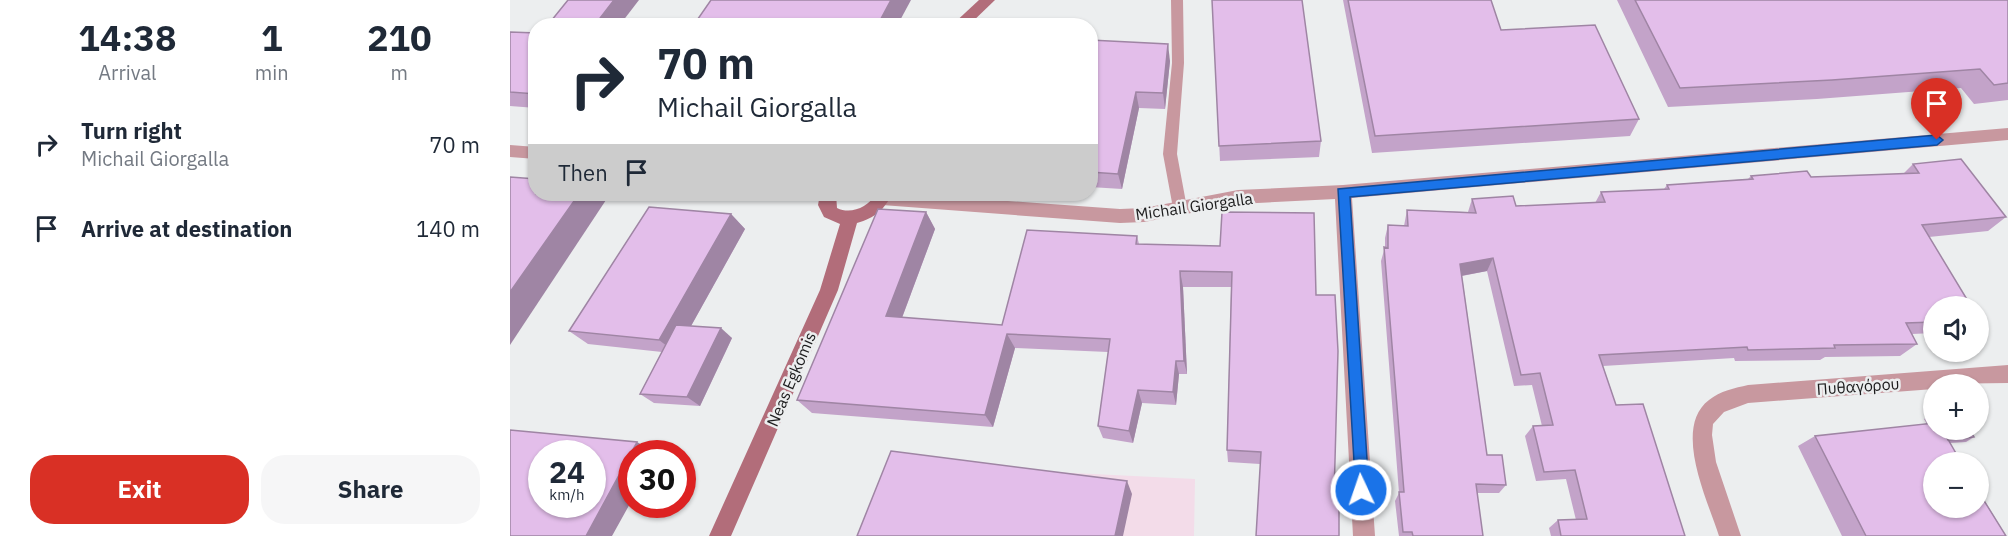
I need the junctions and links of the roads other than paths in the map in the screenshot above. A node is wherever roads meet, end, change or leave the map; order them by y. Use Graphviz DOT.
graph roads {
  1 [pos="988,0"];
  2 [pos="1177,0"];
  3 [pos="967,18"];
  4 [pos="2008,134"];
  5 [pos="510,151"];
  6 [pos="528,152"];
  7 [pos="1343,192"];
  8 [pos="826,201"];
  9 [pos="878,201"];
  10 [pos="936,201"];
  11 [pos="1180,208"];
  12 [pos="850,218"];
  13 [pos="2008,374"];
  14 [pos="720,536"];
  15 [pos="1364,536"];
  16 [pos="1730,536"];
  1 -- 3 [label="street"];
  2 -- 11 [label="lane"];
  4 -- 7 [label="street, Michail Giorgalla"];
  5 -- 6 [label="street"];
  7 -- 11 [label="street, Michail Giorgalla"];
  7 -- 15 [label="street"];
  8 -- 12 [label="street"];
  9 -- 12 [label="street"];
  10 -- 11 [label="street, Michail Giorgalla"];
  12 -- 14 [label="street, Neas Egkomis"];
  13 -- 16 [label="street, Πυθαγόρου"];
}
